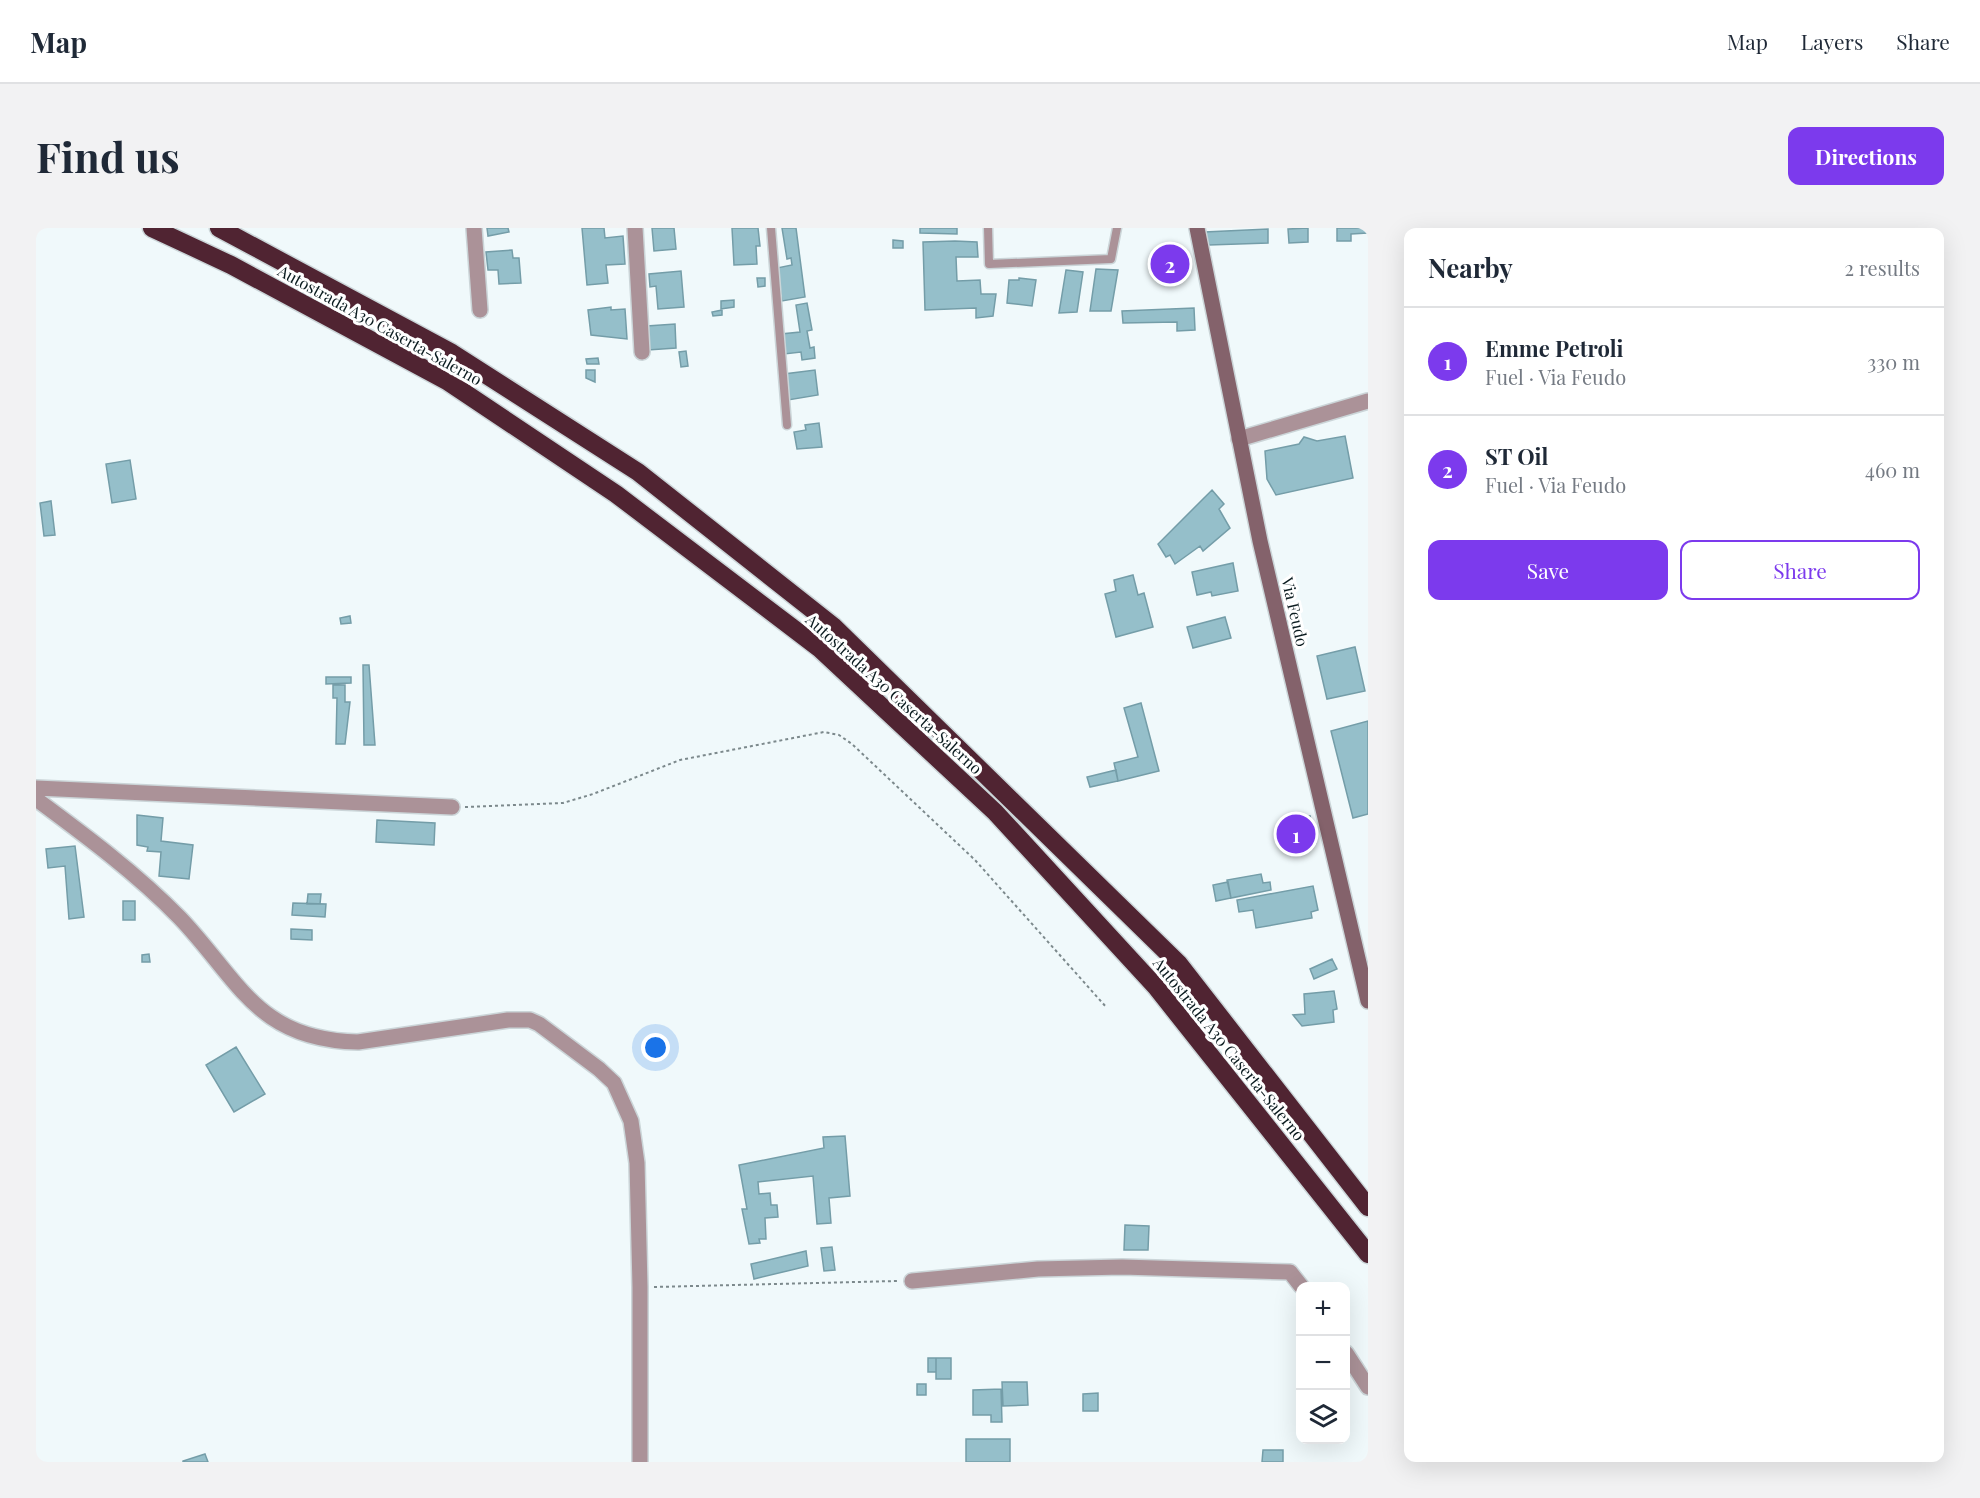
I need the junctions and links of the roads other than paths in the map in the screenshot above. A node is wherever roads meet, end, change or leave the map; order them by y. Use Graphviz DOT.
graph roads {
  1 [pos="152,228"];
  2 [pos="219,228"];
  3 [pos="474,228"];
  4 [pos="635,228"];
  5 [pos="771,228"];
  6 [pos="988,228"];
  7 [pos="1117,228"];
  8 [pos="1197,228"];
  9 [pos="480,310"];
  10 [pos="642,352"];
  11 [pos="1368,401"];
  12 [pos="787,425"];
  13 [pos="1239,440"];
  14 [pos="36,788"];
  15 [pos="36,799"];
  16 [pos="452,807"];
  17 [pos="1368,1001"];
  18 [pos="1368,1207"];
  19 [pos="1368,1254"];
  20 [pos="912,1281"];
  21 [pos="1297,1282"];
  22 [pos="1350,1359"];
  23 [pos="1368,1388"];
  24 [pos="640,1462"];
  1 -- 19 [label="highway, Autostrada A30 Caserta-Salerno"];
  2 -- 18 [label="highway, Autostrada A30 Caserta-Salerno"];
  3 -- 9 [label="street"];
  4 -- 10 [label="street"];
  5 -- 12 [label="lane"];
  6 -- 7 [label="lane"];
  8 -- 13 [label="street, Via Feudo"];
  11 -- 13 [label="street"];
  13 -- 17 [label="street, Via Feudo"];
  14 -- 16 [label="street"];
  15 -- 24 [label="street"];
  20 -- 21 [label="street"];
  22 -- 23 [label="street"];
}
